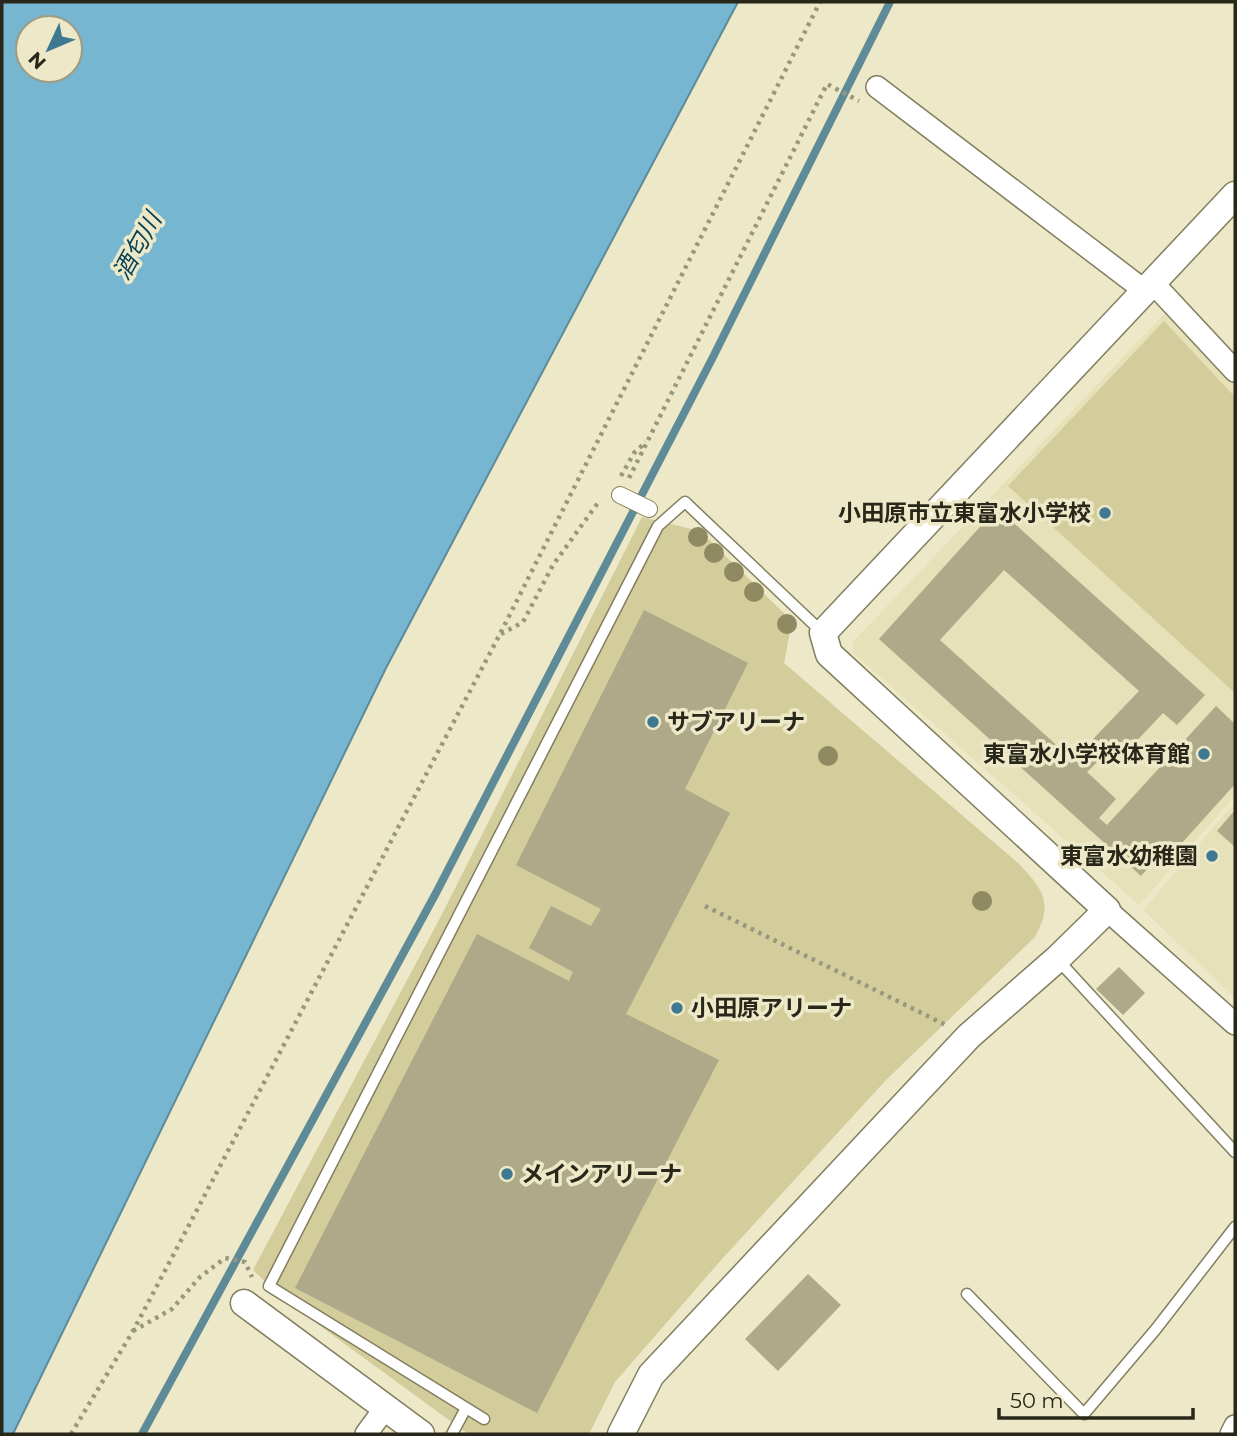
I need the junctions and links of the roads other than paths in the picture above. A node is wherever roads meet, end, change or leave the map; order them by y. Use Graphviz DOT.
graph roads {
  1 [pos="870,95"];
  2 [pos="1235,195"];
  3 [pos="1149,287"];
  4 [pos="1235,371"];
  5 [pos="614,493"];
  6 [pos="649,509"];
  7 [pos="823,633"];
  8 [pos="1107,910"];
  9 [pos="1056,959"];
  10 [pos="1233,1017"];
  11 [pos="1235,1152"];
  12 [pos="1235,1227"];
  13 [pos="967,1294"];
  14 [pos="259,1300"];
  15 [pos="386,1407"];
  16 [pos="466,1408"];
  17 [pos="484,1419"];
  18 [pos="1235,1426"];
  19 [pos="366,1434"];
  20 [pos="421,1434"];
  21 [pos="452,1434"];
  22 [pos="621,1434"];
  23 [pos="1231,1434"];
  1 -- 3 [label="street"];
  2 -- 3 [label="street"];
  3 -- 4 [label="street"];
  3 -- 7 [label="street"];
  5 -- 6 [label="street"];
  7 -- 8 [label="street"];
  7 -- 14 [label="lane"];
  8 -- 9 [label="street"];
  8 -- 10 [label="street"];
  9 -- 11 [label="lane"];
  9 -- 22 [label="street"];
  12 -- 13 [label="lane"];
  14 -- 15 [label="street"];
  14 -- 16 [label="lane"];
  15 -- 19 [label="street"];
  15 -- 20 [label="street"];
  16 -- 17 [label="lane"];
  16 -- 21 [label="lane"];
  18 -- 23 [label="street"];
}
